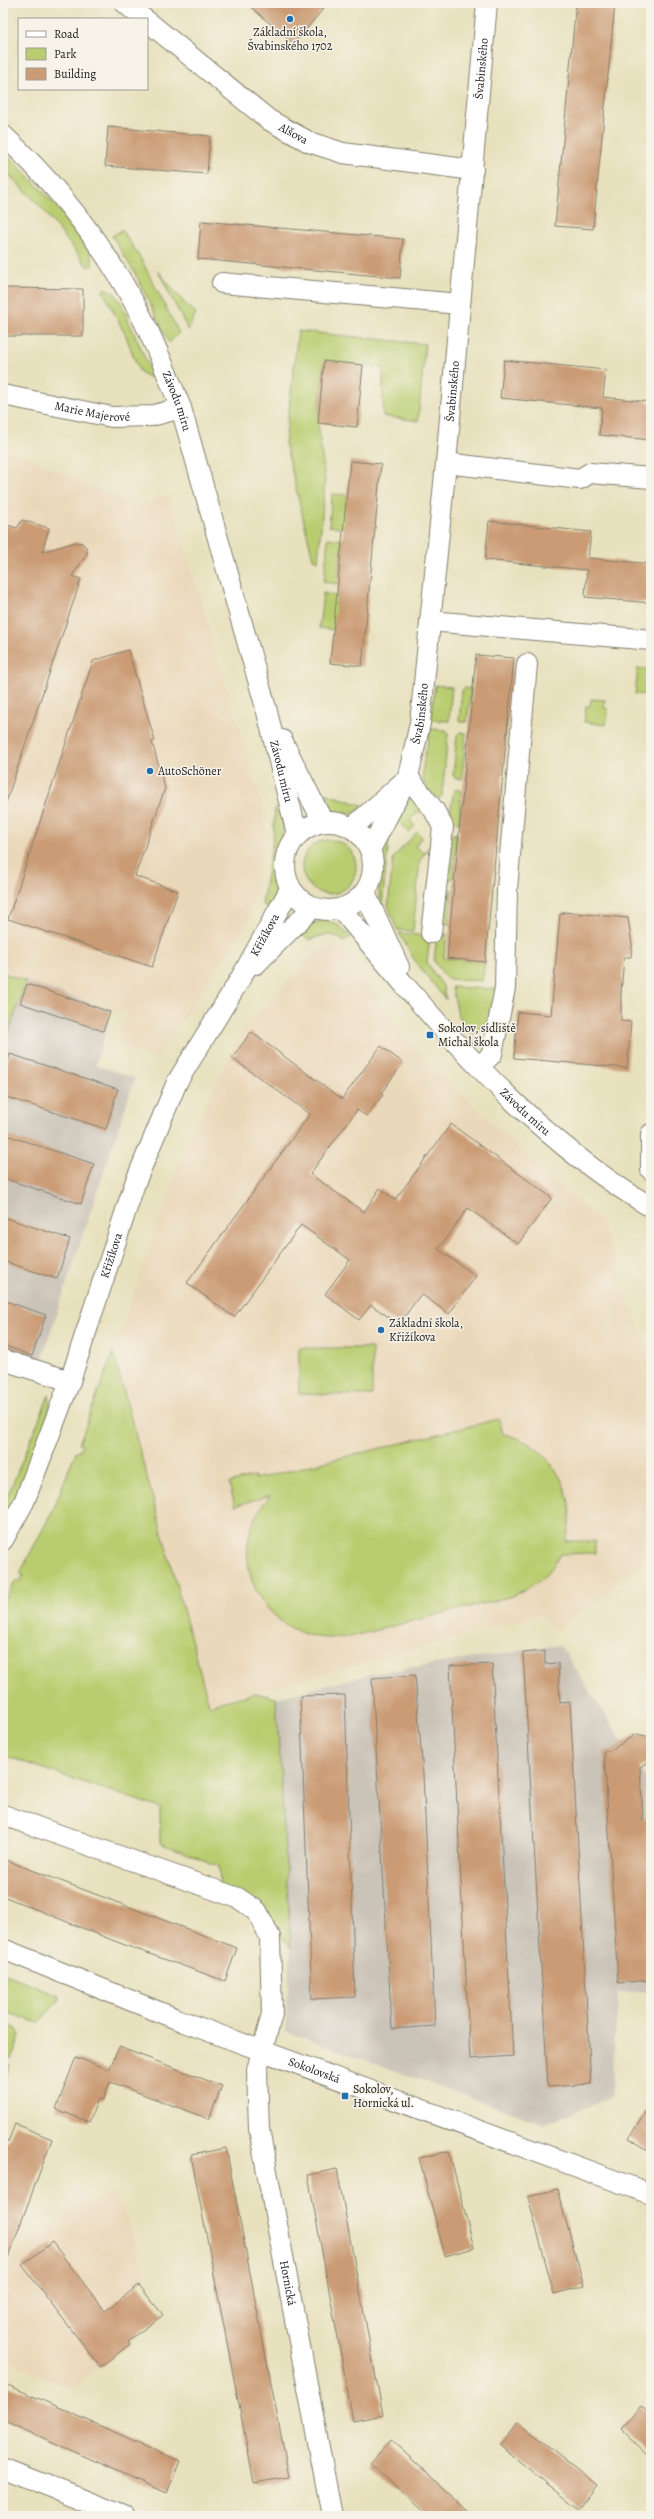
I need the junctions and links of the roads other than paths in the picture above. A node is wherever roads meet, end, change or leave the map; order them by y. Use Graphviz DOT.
graph roads {
  1 [pos="125,3"];
  2 [pos="487,3"];
  3 [pos="143,18"];
  4 [pos="148,22"];
  5 [pos="3,135"];
  6 [pos="473,170"];
  7 [pos="222,283"];
  8 [pos="460,304"];
  9 [pos="3,394"];
  10 [pos="181,408"];
  11 [pos="446,463"];
  12 [pos="651,478"];
  13 [pos="430,621"];
  14 [pos="651,640"];
  15 [pos="527,664"];
  16 [pos="266,708"];
  17 [pos="408,777"];
  18 [pos="323,822"];
  19 [pos="352,828"];
  20 [pos="297,834"];
  21 [pos="370,850"];
  22 [pos="290,889"];
  23 [pos="364,893"];
  24 [pos="312,908"];
  25 [pos="341,909"];
  26 [pos="431,933"];
  27 [pos="239,981"];
  28 [pos="414,997"];
  29 [pos="480,1066"];
  30 [pos="651,1134"];
  31 [pos="651,1170"];
  32 [pos="651,1206"];
  33 [pos="3,1360"];
  34 [pos="70,1381"];
  35 [pos="3,1540"];
  36 [pos="3,1815"];
  37 [pos="3,1949"];
  38 [pos="262,2050"];
  39 [pos="651,2194"];
  40 [pos="3,2468"];
  41 [pos="124,2516"];
  42 [pos="332,2516"];
  1 -- 3 [label="street"];
  2 -- 6 [label="street, Švabinského"];
  4 -- 6 [label="street, Alšova"];
  5 -- 10 [label="street, Závodu míru"];
  6 -- 8 [label="street, Švabinského"];
  7 -- 8 [label="street"];
  8 -- 11 [label="street, Švabinského"];
  9 -- 10 [label="street, Marie Majerové"];
  10 -- 16 [label="street, Závodu míru"];
  11 -- 12 [label="street"];
  11 -- 13 [label="street, Švabinského"];
  13 -- 14 [label="street"];
  13 -- 17 [label="street, Švabinského"];
  15 -- 29 [label="street"];
  16 -- 18 [label="street, Závodu míru"];
  16 -- 20 [label="street, Závodu míru"];
  17 -- 19 [label="street"];
  17 -- 21 [label="street, Švabinského"];
  17 -- 26 [label="street"];
  18 -- 19 [label="street"];
  18 -- 20 [label="street"];
  19 -- 21 [label="street"];
  20 -- 22 [label="street"];
  21 -- 23 [label="street"];
  22 -- 24 [label="street"];
  22 -- 27 [label="street, Křižíkova"];
  23 -- 25 [label="street"];
  23 -- 28 [label="street, Závodu míru"];
  24 -- 25 [label="street"];
  24 -- 27 [label="street, Křižíkova"];
  25 -- 28 [label="street, Závodu míru"];
  27 -- 34 [label="street, Křižíkova"];
  28 -- 29 [label="street, Závodu míru"];
  29 -- 32 [label="street, Závodu míru"];
  30 -- 31 [label="street"];
  33 -- 34 [label="street"];
  34 -- 35 [label="street, Křižíkova"];
  36 -- 38 [label="street, Hornická"];
  37 -- 38 [label="street, Sokolovská"];
  38 -- 39 [label="street, Sokolovská"];
  38 -- 42 [label="street, Hornická"];
  40 -- 41 [label="street"];
}
